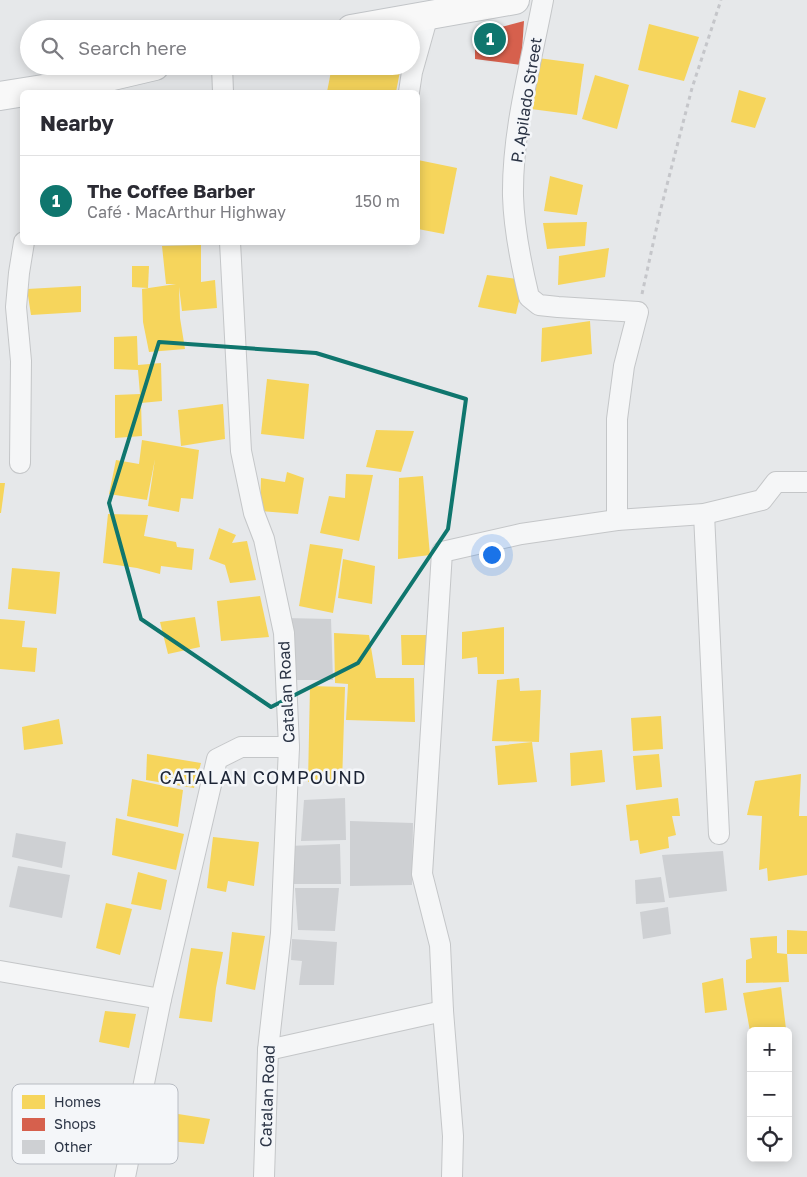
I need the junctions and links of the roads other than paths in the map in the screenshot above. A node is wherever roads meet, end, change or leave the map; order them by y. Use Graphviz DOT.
graph roads {
  1 [pos="515,0"];
  2 [pos="543,0"];
  3 [pos="437,9"];
  4 [pos="390,20"];
  5 [pos="420,52"];
  6 [pos="125,75"];
  7 [pos="223,75"];
  8 [pos="412,75"];
  9 [pos="84,87"];
  10 [pos="56,90"];
  11 [pos="224,90"];
  12 [pos="409,90"];
  13 [pos="20,94"];
  14 [pos="0,96"];
  15 [pos="24,245"];
  16 [pos="230,245"];
  17 [pos="20,464"];
  18 [pos="807,482"];
  19 [pos="704,514"];
  20 [pos="617,520"];
  21 [pos="289,747"];
  22 [pos="719,834"];
  23 [pos="0,971"];
  24 [pos="161,999"];
  25 [pos="443,1011"];
  26 [pos="268,1050"];
  27 [pos="144,1084"];
  28 [pos="128,1164"];
  29 [pos="125,1177"];
  30 [pos="264,1177"];
  31 [pos="452,1177"];
  1 -- 3 [label="main road"];
  2 -- 20 [label="street, P. Apilado Street"];
  3 -- 4 [label="main road"];
  3 -- 5 [label="street"];
  6 -- 9 [label="main road"];
  7 -- 11 [label="street"];
  8 -- 12 [label="street"];
  9 -- 10 [label="main road"];
  13 -- 14 [label="main road"];
  15 -- 17 [label="street"];
  16 -- 21 [label="street, Catalan Road"];
  18 -- 19 [label="street"];
  19 -- 20 [label="street"];
  19 -- 22 [label="street"];
  20 -- 25 [label="street"];
  21 -- 24 [label="street"];
  21 -- 26 [label="street, Catalan Road"];
  23 -- 24 [label="street"];
  24 -- 27 [label="street"];
  25 -- 26 [label="street"];
  25 -- 31 [label="street"];
  26 -- 30 [label="street, Catalan Road"];
  28 -- 29 [label="street"];
}
